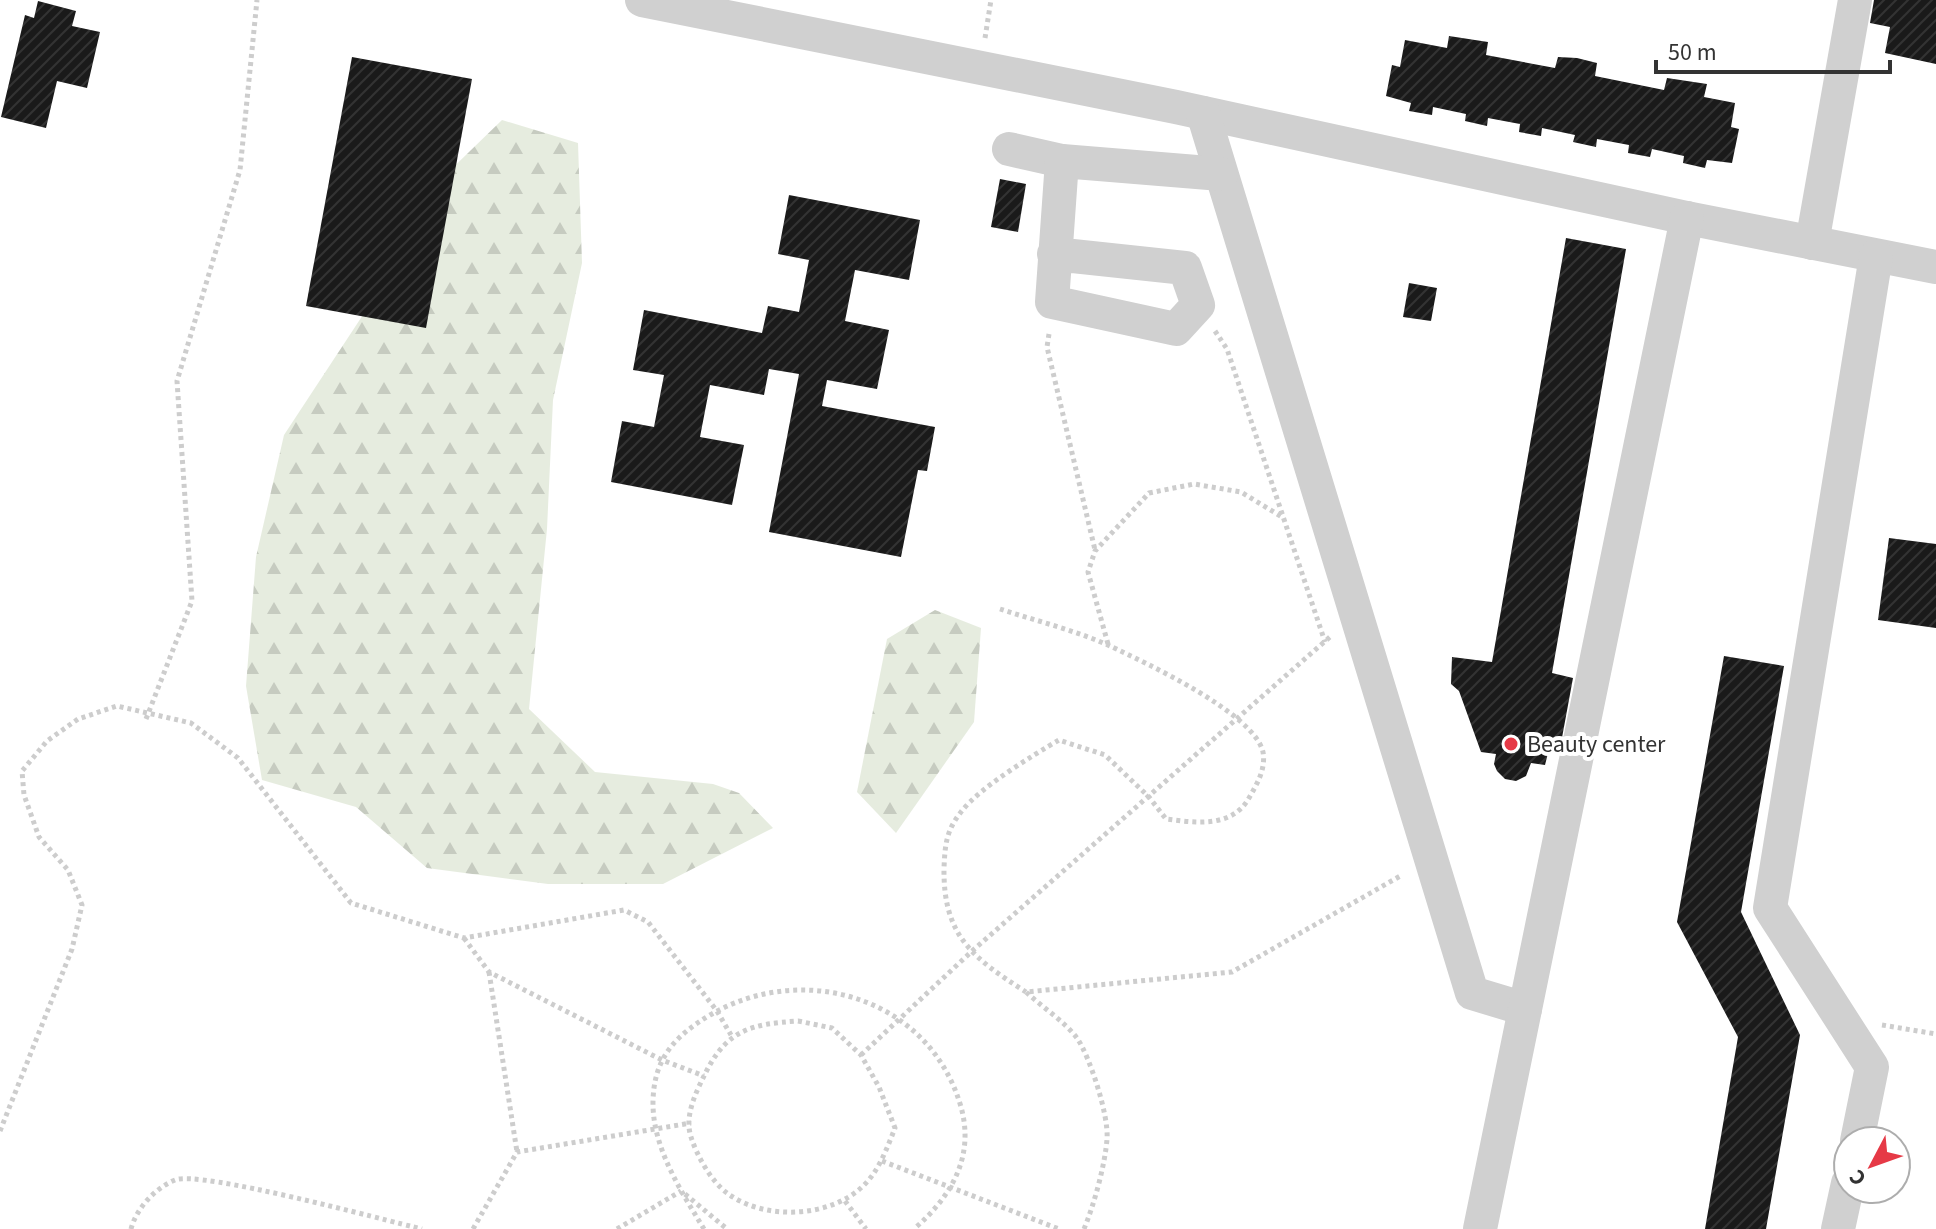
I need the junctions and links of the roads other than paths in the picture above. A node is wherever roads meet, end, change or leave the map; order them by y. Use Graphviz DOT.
graph roads {
  1 [pos="642,0"];
  2 [pos="1855,0"];
  3 [pos="1203,113"];
  4 [pos="1009,149"];
  5 [pos="1062,161"];
  6 [pos="1221,174"];
  7 [pos="1687,218"];
  8 [pos="1812,243"];
  9 [pos="1054,254"];
  10 [pos="1876,256"];
  11 [pos="1936,267"];
  12 [pos="1525,1009"];
  13 [pos="1860,1125"];
  14 [pos="1843,1205"];
  15 [pos="1480,1229"];
  16 [pos="1838,1229"];
  1 -- 3 [label="lane"];
  2 -- 8 [label="lane"];
  3 -- 6 [label="lane"];
  3 -- 7 [label="lane"];
  4 -- 5 [label="lane"];
  5 -- 6 [label="lane"];
  5 -- 9 [label="lane"];
  6 -- 12 [label="lane"];
  7 -- 8 [label="lane"];
  7 -- 12 [label="lane"];
  8 -- 10 [label="lane"];
  9 -- 9 [label="lane"];
  10 -- 11 [label="lane"];
  10 -- 13 [label="lane"];
  12 -- 15 [label="lane"];
  14 -- 16 [label="lane"];
}
